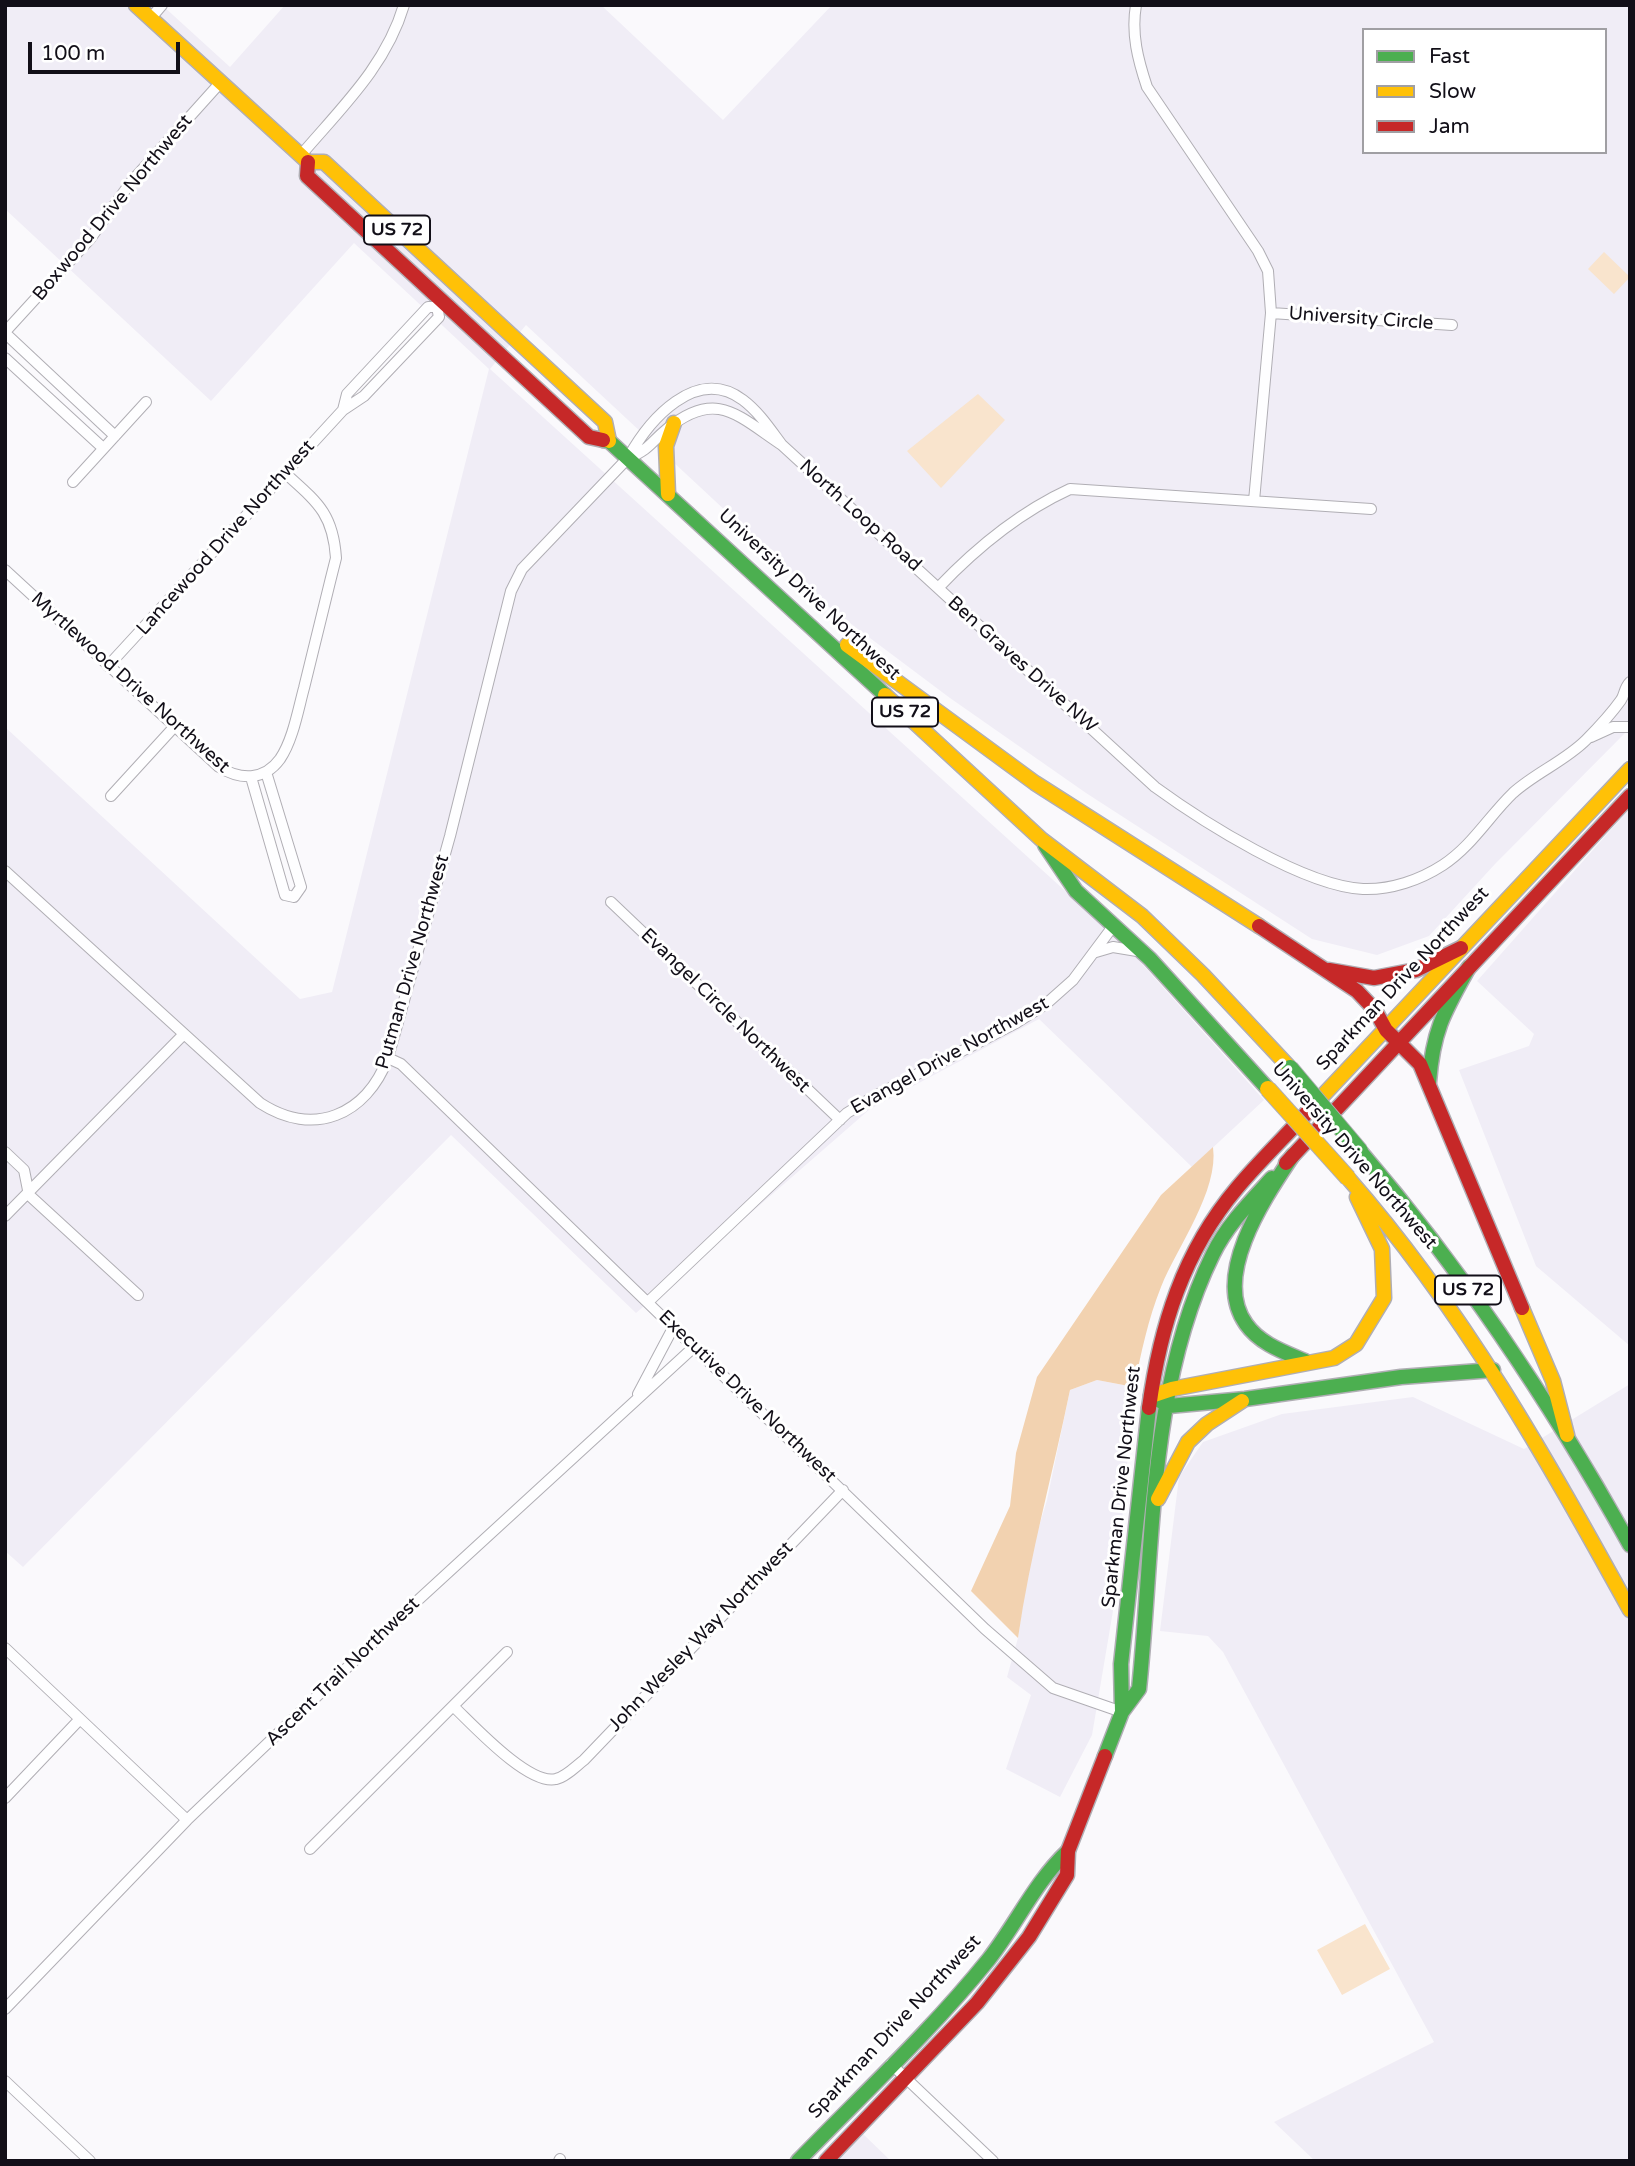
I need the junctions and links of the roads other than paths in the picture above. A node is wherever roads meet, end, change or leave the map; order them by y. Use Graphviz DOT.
graph roads {
  1 [pos="136,5"];
  2 [pos="162,5"];
  3 [pos="404,5"];
  4 [pos="1136,5"];
  5 [pos="150,19"];
  6 [pos="220,83"];
  7 [pos="304,158"];
  8 [pos="414,277"];
  9 [pos="454,283"];
  10 [pos="439,305"];
  11 [pos="482,309"];
  12 [pos="1271,313"];
  13 [pos="1452,325"];
  14 [pos="5,333"];
  15 [pos="5,358"];
  16 [pos="146,402"];
  17 [pos="674,423"];
  18 [pos="114,436"];
  19 [pos="609,441"];
  20 [pos="782,445"];
  21 [pos="103,448"];
  22 [pos="628,458"];
  23 [pos="285,472"];
  24 [pos="73,482"];
  25 [pos="668,494"];
  26 [pos="1254,501"];
  27 [pos="1371,509"];
  28 [pos="5,570"];
  29 [pos="758,577"];
  30 [pos="939,588"];
  31 [pos="108,666"];
  32 [pos="1630,682"];
  33 [pos="1627,697"];
  34 [pos="176,726"];
  35 [pos="1630,727"];
  36 [pos="1588,739"];
  37 [pos="1630,769"];
  38 [pos="266,772"];
  39 [pos="251,777"];
  40 [pos="111,796"];
  41 [pos="1630,796"];
  42 [pos="1041,839"];
  43 [pos="5,871"];
  44 [pos="611,902"];
  45 [pos="1114,925"];
  46 [pos="1461,948"];
  47 [pos="1097,952"];
  48 [pos="1144,954"];
  49 [pos="1469,967"];
  50 [pos="1322,968"];
  51 [pos="1231,1003"];
  52 [pos="1386,1030"];
  53 [pos="184,1034"];
  54 [pos="1399,1043"];
  55 [pos="388,1058"];
  56 [pos="1429,1085"];
  57 [pos="840,1120"];
  58 [pos="5,1152"];
  59 [pos="1293,1156"];
  60 [pos="1348,1178"];
  61 [pos="29,1195"];
  62 [pos="5,1216"];
  63 [pos="138,1294"];
  64 [pos="649,1301"];
  65 [pos="674,1326"];
  66 [pos="694,1347"];
  67 [pos="1308,1362"];
  68 [pos="1493,1370"];
  69 [pos="1172,1388"];
  70 [pos="1151,1396"];
  71 [pos="1245,1399"];
  72 [pos="635,1401"];
  73 [pos="1169,1406"];
  74 [pos="1567,1435"];
  75 [pos="843,1490"];
  76 [pos="1158,1499"];
  77 [pos="1630,1545"];
  78 [pos="1630,1610"];
  79 [pos="5,1648"];
  80 [pos="507,1652"];
  81 [pos="454,1707"];
  82 [pos="1122,1712"];
  83 [pos="80,1719"];
  84 [pos="5,1798"];
  85 [pos="187,1820"];
  86 [pos="310,1849"];
  87 [pos="1068,1851"];
  88 [pos="5,2009"];
  89 [pos="891,2064"];
  90 [pos="907,2079"];
  91 [pos="5,2081"];
  92 [pos="90,2161"];
  93 [pos="798,2161"];
  94 [pos="826,2161"];
  95 [pos="993,2161"];
  1 -- 5 [label="main road, University Drive Northwest / US 72"];
  2 -- 5 [label="street"];
  3 -- 7 [label="street"];
  4 -- 12 [label="street"];
  5 -- 6 [label="main road, University Drive Northwest / US 72"];
  6 -- 7 [label="main road, University Drive Northwest / US 72"];
  6 -- 14 [label="street, Boxwood Drive Northwest"];
  7 -- 8 [label="main road, University Drive Northwest / US 72"];
  7 -- 9 [label="main road, University Drive Northwest / US 72"];
  8 -- 9 [label="main road"];
  8 -- 10 [label="main road, University Drive Northwest / US 72"];
  9 -- 11 [label="main road, University Drive Northwest / US 72"];
  10 -- 11 [label="main road"];
  10 -- 19 [label="main road, University Drive Northwest / US 72"];
  10 -- 23 [label="street, Lancewood Drive Northwest"];
  11 -- 19 [label="main road, University Drive Northwest / US 72"];
  12 -- 13 [label="street, University Circle"];
  12 -- 26 [label="street"];
  14 -- 18 [label="street"];
  15 -- 21 [label="street"];
  16 -- 18 [label="street"];
  17 -- 20 [label="street, North Loop Road"];
  17 -- 22 [label="street, North Loop Road"];
  17 -- 25 [label="main road"];
  18 -- 21 [label="street"];
  19 -- 22 [label="main road, University Drive Northwest / US 72"];
  20 -- 22 [label="street, North Loop Road"];
  20 -- 30 [label="street, North Loop Road"];
  21 -- 24 [label="street"];
  22 -- 25 [label="main road, University Drive Northwest / US 72"];
  22 -- 55 [label="street, Putman Drive Northwest"];
  23 -- 31 [label="street, Lancewood Drive Northwest"];
  23 -- 38 [label="street"];
  25 -- 29 [label="main road, University Drive Northwest / US 72"];
  26 -- 27 [label="street"];
  26 -- 30 [label="street, Ben Graves Drive NW"];
  28 -- 31 [label="street, Myrtlewood Drive Northwest"];
  29 -- 42 [label="main road, University Drive Northwest / US 72"];
  29 -- 50 [label="main road"];
  30 -- 36 [label="street, Ben Graves Drive NW"];
  31 -- 34 [label="street, Myrtlewood Drive Northwest"];
  32 -- 33 [label="street, Ben Graves Drive NW"];
  33 -- 36 [label="street, Ben Graves Drive NW"];
  34 -- 39 [label="street, Myrtlewood Drive Northwest"];
  34 -- 40 [label="street"];
  35 -- 36 [label="street"];
  37 -- 46 [label="main road, Sparkman Drive Northwest"];
  38 -- 39 [label="street, Myrtlewood Drive Northwest"];
  38 -- 39 [label="street"];
  41 -- 49 [label="main road, Sparkman Drive Northwest"];
  42 -- 45 [label="main road, University Drive Northwest / US 72"];
  42 -- 51 [label="main road, University Drive Northwest / US 72"];
  43 -- 53 [label="street, Putman Drive Northwest"];
  44 -- 57 [label="street, Evangel Circle Northwest"];
  45 -- 47 [label="street, Evangel Drive Northwest"];
  45 -- 48 [label="main road, University Drive Northwest / US 72"];
  45 -- 51 [label="main road, US 72"];
  46 -- 50 [label="main road"];
  46 -- 52 [label="main road, Sparkman Drive Northwest"];
  47 -- 48 [label="street"];
  47 -- 57 [label="street, Evangel Drive Northwest"];
  48 -- 60 [label="main road, University Drive Northwest / US 72, bridge"];
  49 -- 54 [label="main road, Sparkman Drive Northwest"];
  49 -- 56 [label="main road"];
  50 -- 52 [label="main road"];
  51 -- 74 [label="main road, University Drive Northwest / US 72, bridge"];
  52 -- 54 [label="main road"];
  52 -- 70 [label="main road, Sparkman Drive Northwest"];
  53 -- 55 [label="street, Putman Drive Northwest"];
  53 -- 61 [label="street"];
  54 -- 56 [label="main road"];
  54 -- 59 [label="main road, Sparkman Drive Northwest"];
  55 -- 64 [label="street, Executive Drive Northwest"];
  56 -- 74 [label="main road"];
  57 -- 64 [label="street, Evangel Drive Northwest"];
  58 -- 61 [label="street"];
  59 -- 67 [label="main road"];
  59 -- 69 [label="main road, Sparkman Drive Northwest"];
  60 -- 67 [label="main road"];
  60 -- 68 [label="main road, University Drive Northwest / US 72"];
  61 -- 62 [label="street"];
  61 -- 63 [label="street"];
  64 -- 65 [label="street, Executive Drive Northwest"];
  65 -- 66 [label="street, Executive Drive Northwest"];
  65 -- 72 [label="street"];
  66 -- 72 [label="street, Ascent Trail Northwest"];
  66 -- 75 [label="street, Executive Drive Northwest"];
  67 -- 69 [label="main road"];
  68 -- 71 [label="main road"];
  68 -- 78 [label="main road, University Drive Northwest / US 72"];
  69 -- 70 [label="main road"];
  69 -- 73 [label="main road, Sparkman Drive Northwest"];
  70 -- 73 [label="main road"];
  70 -- 82 [label="main road, Sparkman Drive Northwest"];
  71 -- 73 [label="main road"];
  71 -- 76 [label="main road"];
  72 -- 85 [label="street, Ascent Trail Northwest"];
  73 -- 76 [label="main road, Sparkman Drive Northwest"];
  74 -- 77 [label="main road, University Drive Northwest / US 72"];
  75 -- 81 [label="street, John Wesley Way Northwest"];
  75 -- 82 [label="street, Executive Drive Northwest"];
  76 -- 82 [label="main road, Sparkman Drive Northwest"];
  79 -- 83 [label="street"];
  80 -- 81 [label="street"];
  81 -- 86 [label="street"];
  82 -- 87 [label="main road, Sparkman Drive Northwest"];
  83 -- 84 [label="street"];
  83 -- 85 [label="street"];
  85 -- 88 [label="street, Ascent Trail Northwest"];
  87 -- 89 [label="main road, Sparkman Drive Northwest"];
  87 -- 90 [label="main road, Sparkman Drive Northwest"];
  89 -- 90 [label="street"];
  89 -- 93 [label="main road, Sparkman Drive Northwest"];
  90 -- 94 [label="main road, Sparkman Drive Northwest"];
  90 -- 95 [label="street"];
  91 -- 92 [label="street"];
}
